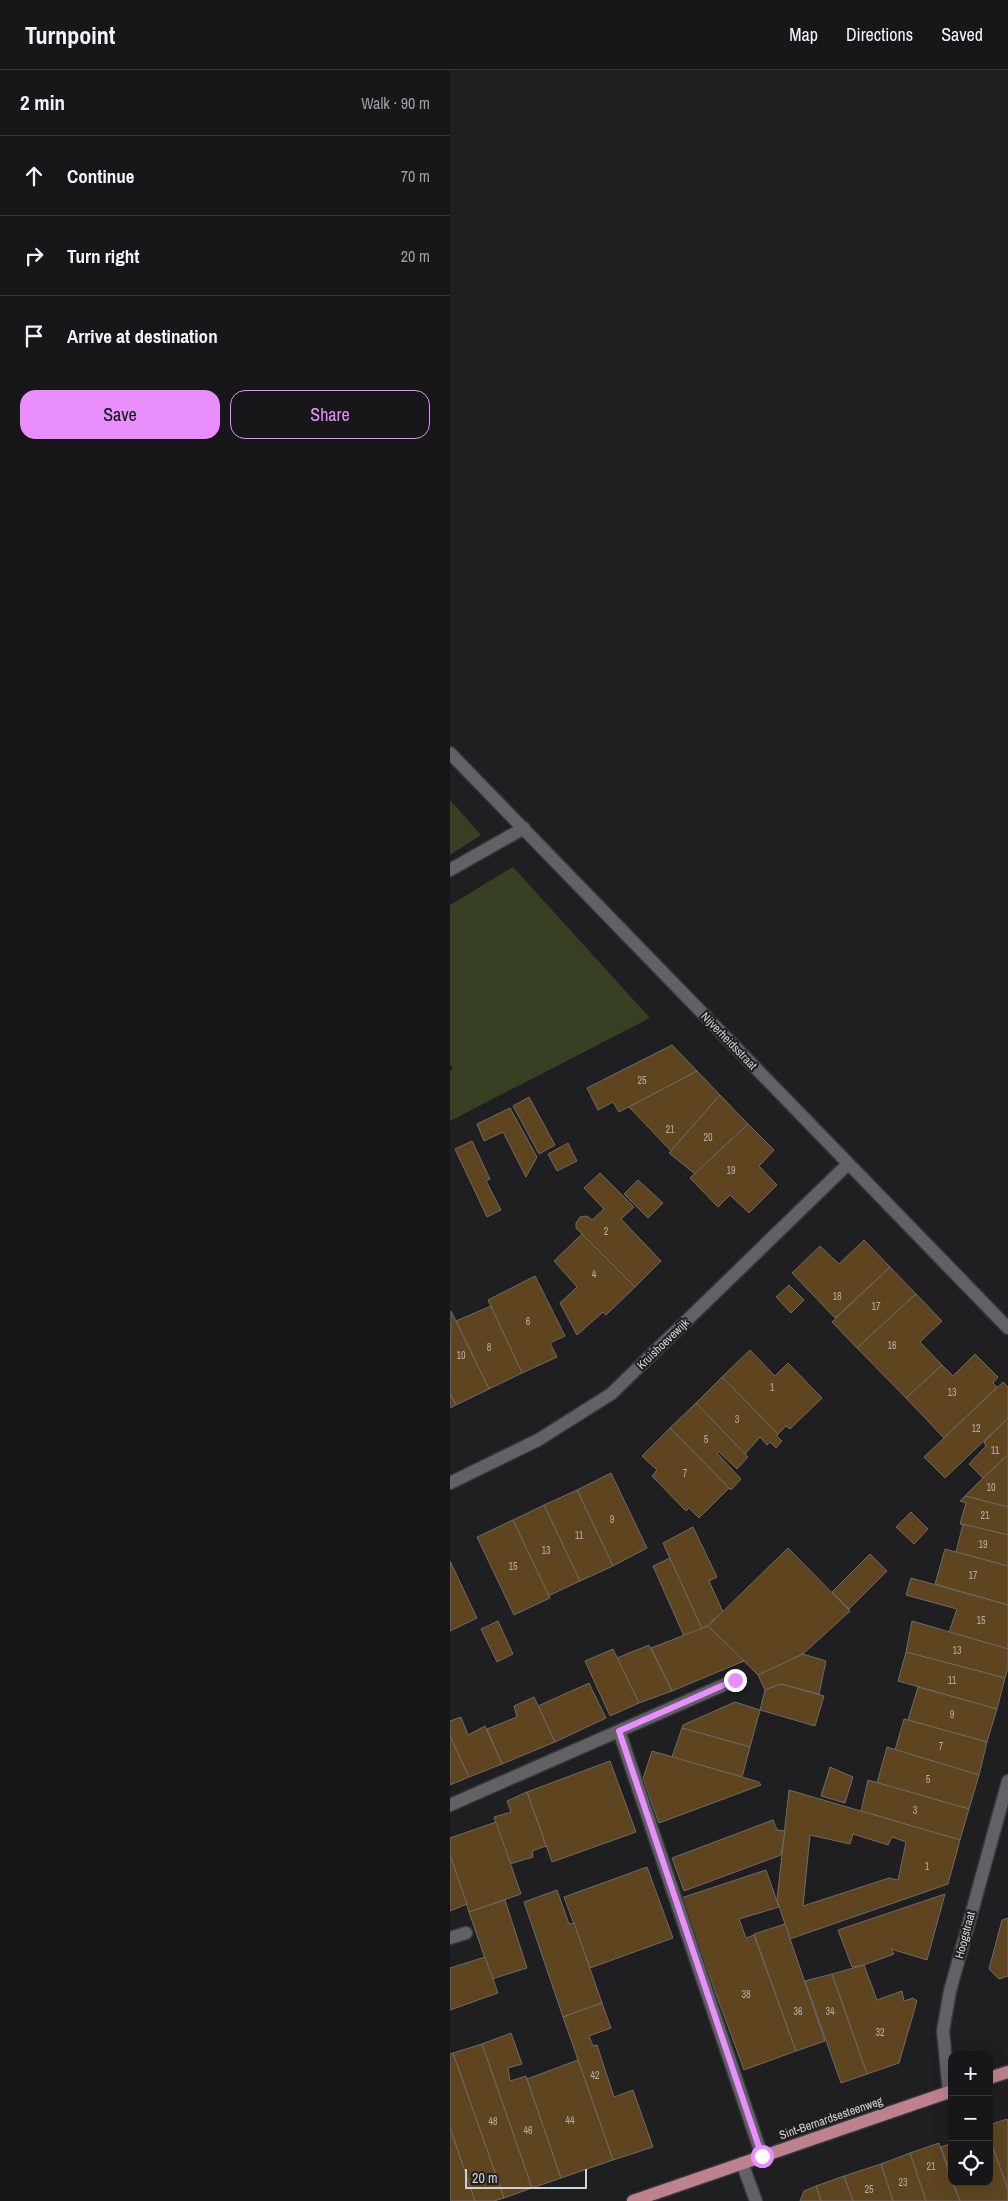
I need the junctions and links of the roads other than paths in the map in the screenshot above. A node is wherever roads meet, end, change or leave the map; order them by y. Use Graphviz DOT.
graph roads {
  1 [pos="450,753"];
  2 [pos="524,828"];
  3 [pos="450,870"];
  4 [pos="848,1164"];
  5 [pos="1008,1328"];
  6 [pos="450,1483"];
  7 [pos="735,1680"];
  8 [pos="619,1731"];
  9 [pos="1008,1781"];
  10 [pos="450,1805"];
  11 [pos="466,1933"];
  12 [pos="450,1938"];
  13 [pos="1008,2072"];
  14 [pos="948,2075"];
  15 [pos="993,2077"];
  16 [pos="948,2093"];
  17 [pos="762,2156"];
  18 [pos="742,2163"];
  19 [pos="633,2201"];
  20 [pos="756,2201"];
  1 -- 2 [label="street, Nijverheidsstraat"];
  2 -- 3 [label="street"];
  2 -- 4 [label="street, Nijverheidsstraat"];
  4 -- 5 [label="street, Nijverheidsstraat"];
  4 -- 6 [label="street, Kruishoevewijk"];
  7 -- 8 [label="street"];
  8 -- 10 [label="street"];
  8 -- 17 [label="street"];
  9 -- 14 [label="street, Hoogstraat"];
  11 -- 12 [label="street"];
  13 -- 15 [label="main road"];
  16 -- 17 [label="main road, Sint-Bernardsesteenweg"];
  17 -- 18 [label="main road, Sint-Bernardsesteenweg"];
  18 -- 19 [label="main road, Sint-Bernardsesteenweg"];
  18 -- 20 [label="street"];
}
